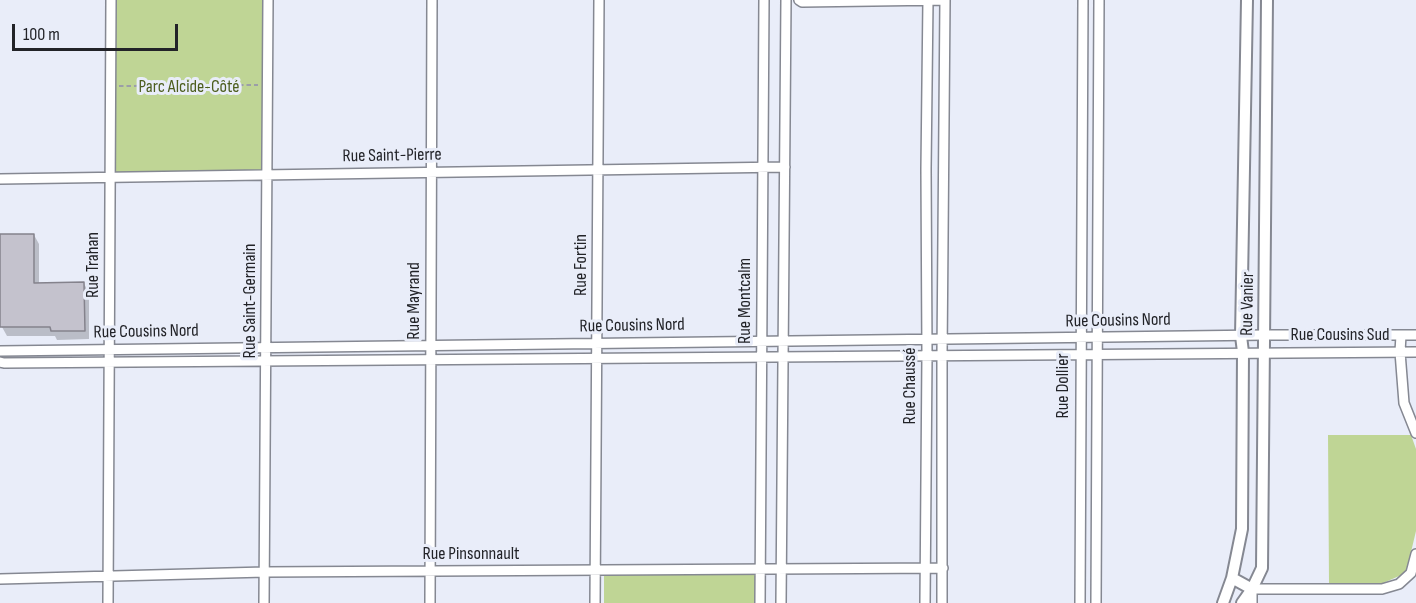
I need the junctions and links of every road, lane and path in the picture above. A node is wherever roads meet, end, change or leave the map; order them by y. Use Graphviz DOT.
graph roads {
  1 [pos="111,0"];
  2 [pos="268,0"];
  3 [pos="432,0"];
  4 [pos="599,0"];
  5 [pos="764,0"];
  6 [pos="786,0"];
  7 [pos="799,0"];
  8 [pos="944,0"];
  9 [pos="1083,0"];
  10 [pos="1099,0"];
  11 [pos="1247,0"];
  12 [pos="1267,0"];
  13 [pos="928,1"];
  14 [pos="268,85"];
  15 [pos="111,86"];
  16 [pos="1244,164"];
  17 [pos="1082,165"];
  18 [pos="1267,165"];
  19 [pos="1097,166"];
  20 [pos="785,167"];
  21 [pos="762,168"];
  22 [pos="926,169"];
  23 [pos="944,169"];
  24 [pos="597,170"];
  25 [pos="431,172"];
  26 [pos="267,175"];
  27 [pos="110,177"];
  28 [pos="0,179"];
  29 [pos="1401,335"];
  30 [pos="1416,335"];
  31 [pos="1241,336"];
  32 [pos="1264,336"];
  33 [pos="1080,338"];
  34 [pos="1097,338"];
  35 [pos="926,339"];
  36 [pos="943,339"];
  37 [pos="762,341"];
  38 [pos="783,341"];
  39 [pos="597,343"];
  40 [pos="431,345"];
  41 [pos="266,347"];
  42 [pos="109,349"];
  43 [pos="0,351"];
  44 [pos="1243,352"];
  45 [pos="1264,352"];
  46 [pos="1400,352"];
  47 [pos="1416,352"];
  48 [pos="1080,354"];
  49 [pos="1096,354"];
  50 [pos="927,355"];
  51 [pos="942,355"];
  52 [pos="783,356"];
  53 [pos="761,357"];
  54 [pos="596,358"];
  55 [pos="431,360"];
  56 [pos="266,361"];
  57 [pos="0,362"];
  58 [pos="109,362"];
  59 [pos="1416,433"];
  60 [pos="1416,554"];
  61 [pos="926,568"];
  62 [pos="943,568"];
  63 [pos="760,569"];
  64 [pos="782,569"];
  65 [pos="595,570"];
  66 [pos="430,571"];
  67 [pos="1096,571"];
  68 [pos="265,572"];
  69 [pos="1080,572"];
  70 [pos="108,577"];
  71 [pos="1232,578"];
  72 [pos="0,579"];
  73 [pos="1252,589"];
  74 [pos="108,603"];
  75 [pos="264,603"];
  76 [pos="430,603"];
  77 [pos="595,603"];
  78 [pos="760,603"];
  79 [pos="781,603"];
  80 [pos="926,603"];
  81 [pos="942,603"];
  82 [pos="1080,603"];
  83 [pos="1096,603"];
  84 [pos="1222,603"];
  85 [pos="1242,603"];
  86 [pos="1252,603"];
  1 -- 15 [label="street, Rue Trahan"];
  2 -- 14 [label="street, Rue Saint-Germain"];
  3 -- 25 [label="street, Rue Mayrand"];
  4 -- 24 [label="street, Rue Fortin"];
  5 -- 21 [label="street, Rue Montcalm"];
  6 -- 20 [label="street"];
  7 -- 13 [label="street"];
  8 -- 13 [label="street"];
  8 -- 23 [label="street, Rue Chaussé"];
  9 -- 17 [label="street, Rue Dollier"];
  10 -- 19 [label="street, Rue Dollier"];
  11 -- 16 [label="street, Rue Vanier"];
  12 -- 18 [label="street, Rue Vanier"];
  13 -- 22 [label="street, Rue Chaussé"];
  14 -- 15 [label="path"];
  14 -- 26 [label="street, Rue Saint-Germain"];
  15 -- 27 [label="street, Rue Trahan"];
  16 -- 18 [label="street"];
  16 -- 31 [label="street, Rue Vanier"];
  17 -- 19 [label="street"];
  17 -- 33 [label="street, Rue Dollier"];
  18 -- 32 [label="street, Rue Vanier"];
  19 -- 34 [label="street, Rue Dollier"];
  20 -- 21 [label="street, Rue Saint-Pierre"];
  20 -- 38 [label="street"];
  21 -- 24 [label="street, Rue Saint-Pierre"];
  21 -- 37 [label="street, Rue Montcalm"];
  22 -- 23 [label="street"];
  22 -- 35 [label="street, Rue Chaussé"];
  23 -- 36 [label="street, Rue Chaussé"];
  24 -- 25 [label="street, Rue Saint-Pierre"];
  24 -- 39 [label="street, Rue Fortin"];
  25 -- 26 [label="street, Rue Saint-Pierre"];
  25 -- 40 [label="street, Rue Mayrand"];
  26 -- 27 [label="street, Rue Saint-Pierre"];
  26 -- 41 [label="street, Rue Saint-Germain"];
  27 -- 28 [label="street, Rue Saint-Pierre"];
  27 -- 42 [label="street, Rue Trahan"];
  29 -- 30 [label="street, Rue Cousins Sud"];
  29 -- 32 [label="street, Rue Cousins Sud"];
  29 -- 46 [label="street"];
  31 -- 32 [label="street, Rue Cousins Nord"];
  31 -- 34 [label="street, Rue Cousins Nord"];
  31 -- 44 [label="street, Rue Vanier"];
  32 -- 45 [label="street, Rue Vanier"];
  33 -- 34 [label="street, Rue Cousins Nord"];
  33 -- 36 [label="street, Rue Cousins Nord"];
  33 -- 48 [label="street, Rue Dollier"];
  34 -- 49 [label="street, Rue Dollier"];
  35 -- 36 [label="street, Rue Cousins Nord"];
  35 -- 38 [label="street, Rue Cousins Nord"];
  35 -- 50 [label="street, Rue Chaussé"];
  36 -- 51 [label="street, Rue Chaussé"];
  37 -- 38 [label="street, Rue Cousins Nord"];
  37 -- 39 [label="street, Rue Cousins Nord"];
  37 -- 53 [label="street, Rue Montcalm"];
  38 -- 52 [label="street"];
  39 -- 40 [label="street, Rue Cousins Nord"];
  39 -- 54 [label="street, Rue Fortin"];
  40 -- 41 [label="street, Rue Cousins Nord"];
  40 -- 55 [label="street, Rue Mayrand"];
  41 -- 42 [label="street, Rue Cousins Nord"];
  41 -- 56 [label="street, Rue Saint-Germain"];
  42 -- 43 [label="street, Rue Cousins Nord"];
  42 -- 58 [label="street, Rue Trahan"];
  44 -- 45 [label="street, Rue Cousins Nord"];
  44 -- 49 [label="street, Rue Cousins Nord"];
  44 -- 71 [label="street, Rue Vanier"];
  45 -- 46 [label="street, Rue Cousins Sud"];
  45 -- 73 [label="street, Rue Vanier"];
  46 -- 47 [label="street, Rue Cousins Sud"];
  46 -- 59 [label="street"];
  48 -- 49 [label="street, Rue Cousins Nord"];
  48 -- 51 [label="street, Rue Cousins Nord"];
  48 -- 69 [label="street, Rue Dollier"];
  49 -- 67 [label="street, Rue Dollier"];
  50 -- 51 [label="street, Rue Cousins Nord"];
  50 -- 52 [label="street, Rue Cousins Nord"];
  50 -- 61 [label="street, Rue Chaussé"];
  51 -- 62 [label="street, Rue Chaussé"];
  52 -- 53 [label="street, Rue Cousins Nord"];
  52 -- 64 [label="street"];
  53 -- 54 [label="street, Rue Cousins Nord"];
  53 -- 63 [label="street, Rue Montcalm"];
  54 -- 55 [label="street, Rue Cousins Nord"];
  54 -- 65 [label="street, Rue Fortin"];
  55 -- 56 [label="street, Rue Cousins Nord"];
  55 -- 66 [label="street, Rue Mayrand"];
  56 -- 58 [label="street, Rue Cousins Nord"];
  56 -- 68 [label="street, Rue Saint-Germain"];
  57 -- 58 [label="street, Rue Cousins Nord"];
  58 -- 70 [label="street, Rue Trahan"];
  60 -- 73 [label="street"];
  61 -- 62 [label="street, Rue Pinsonnault"];
  61 -- 64 [label="street, Rue Pinsonnault"];
  61 -- 80 [label="street, Rue Chaussé"];
  62 -- 81 [label="street, Rue Chaussé"];
  63 -- 64 [label="street, Rue Pinsonnault"];
  63 -- 65 [label="street, Rue Pinsonnault"];
  63 -- 78 [label="street, Rue Montcalm"];
  64 -- 79 [label="street"];
  65 -- 66 [label="street, Rue Pinsonnault"];
  65 -- 77 [label="street, Rue Fortin"];
  66 -- 68 [label="street, Rue Pinsonnault"];
  66 -- 76 [label="street, Rue Mayrand"];
  67 -- 69 [label="street"];
  67 -- 83 [label="street, Rue Dollier"];
  68 -- 70 [label="street, Rue Pinsonnault"];
  68 -- 75 [label="street, Rue Saint-Germain"];
  69 -- 82 [label="street, Rue Dollier"];
  70 -- 72 [label="street, Rue Pinsonnault"];
  70 -- 74 [label="street, Rue Trahan"];
  71 -- 73 [label="street"];
  71 -- 84 [label="street, Rue Vanier"];
  73 -- 85 [label="street, Rue Vanier"];
  73 -- 86 [label="street"];
}
